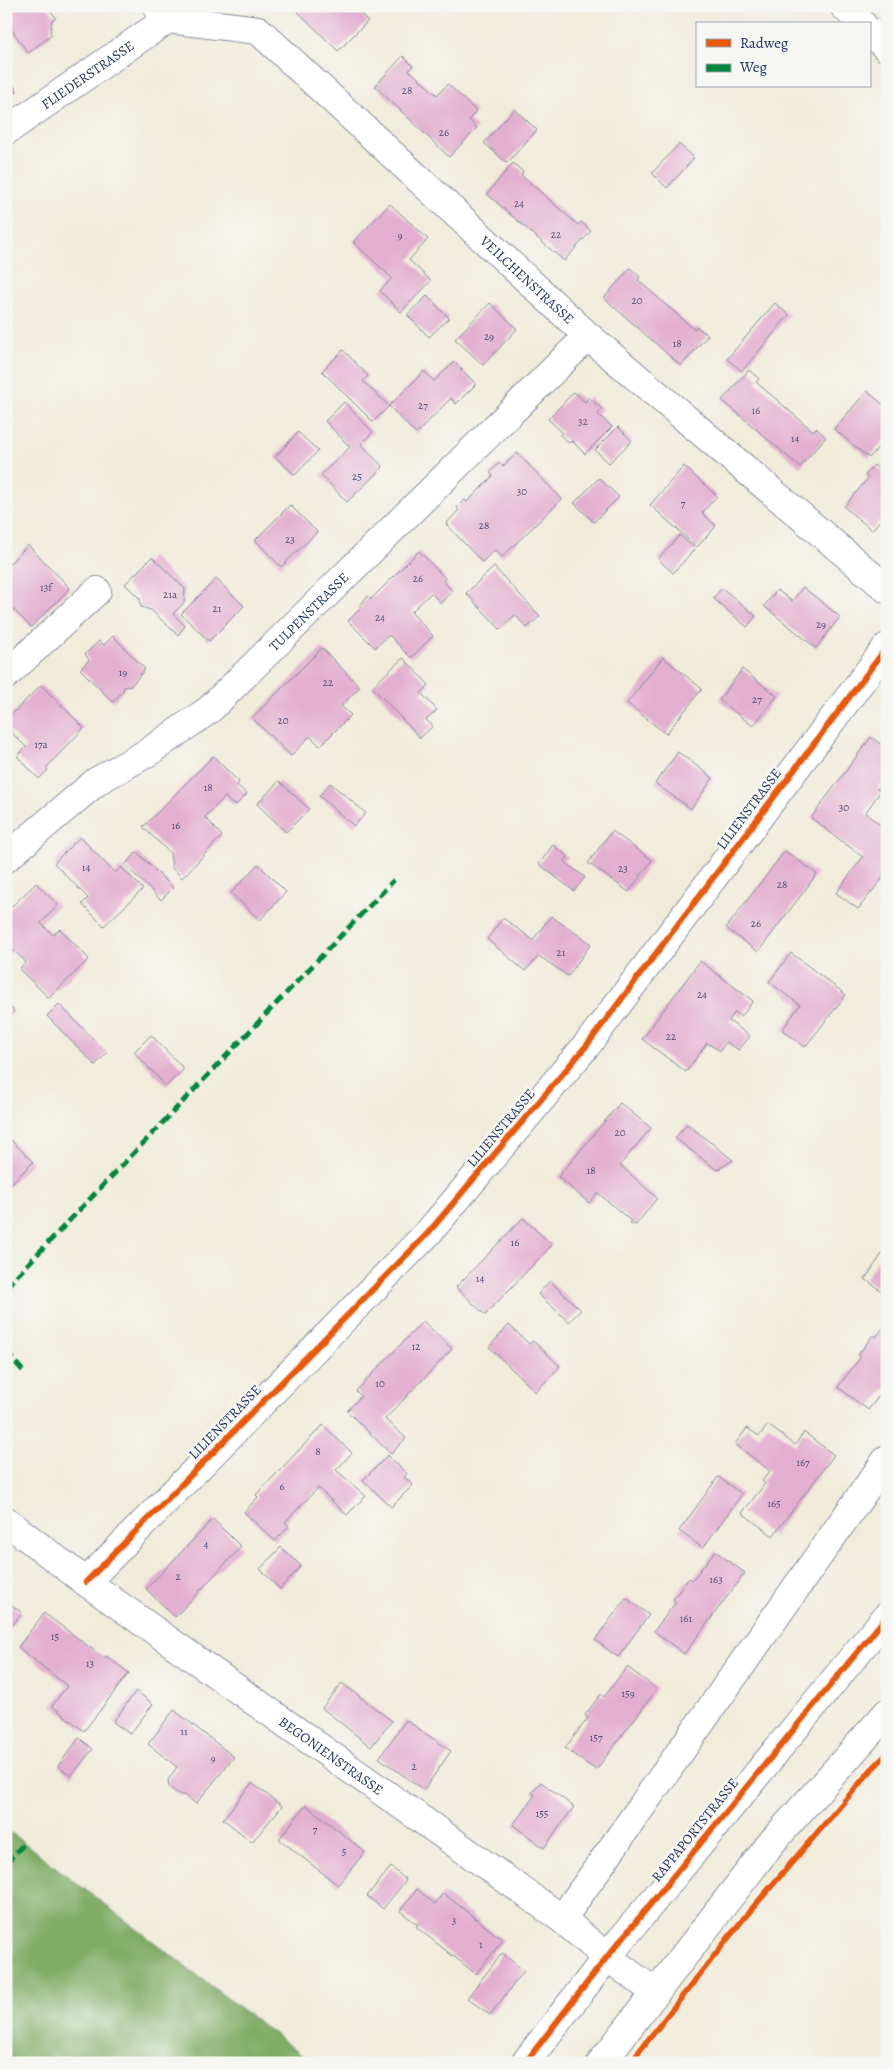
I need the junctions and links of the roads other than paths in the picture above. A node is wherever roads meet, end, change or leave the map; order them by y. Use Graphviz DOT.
graph roads {
  1 [pos="844,6"];
  2 [pos="163,12"];
  3 [pos="860,22"];
  4 [pos="870,32"];
  5 [pos="887,48"];
  6 [pos="6,131"];
  7 [pos="588,336"];
  8 [pos="887,589"];
  9 [pos="97,591"];
  10 [pos="887,648"];
  11 [pos="6,675"];
  12 [pos="6,858"];
  13 [pos="887,1458"];
  14 [pos="6,1521"];
  15 [pos="86,1582"];
  16 [pos="887,1616"];
  17 [pos="887,1713"];
  18 [pos="562,1919"];
  19 [pos="607,1957"];
  20 [pos="655,1992"];
  21 [pos="525,2063"];
  22 [pos="601,2063"];
  1 -- 3 [label="main road"];
  2 -- 6 [label="main road, FLIEDERSTRASSE"];
  2 -- 7 [label="main road, VEILCHENSTRASSE"];
  4 -- 5 [label="main road"];
  7 -- 8 [label="main road, VEILCHENSTRASSE"];
  7 -- 12 [label="main road, TULPENSTRASSE"];
  9 -- 11 [label="main road"];
  10 -- 15 [label="main road, LILIENSTRASSE"];
  13 -- 18 [label="main road"];
  14 -- 15 [label="main road, BEGONIENSTRASSE"];
  15 -- 18 [label="main road, BEGONIENSTRASSE"];
  16 -- 19 [label="main road, RAPPAPORTSTRASSE"];
  17 -- 20 [label="main road"];
  18 -- 19 [label="main road, BEGONIENSTRASSE"];
  19 -- 20 [label="main road, BEGONIENSTRASSE"];
  19 -- 21 [label="main road, RAPPAPORTSTRASSE"];
  20 -- 22 [label="main road"];
}
